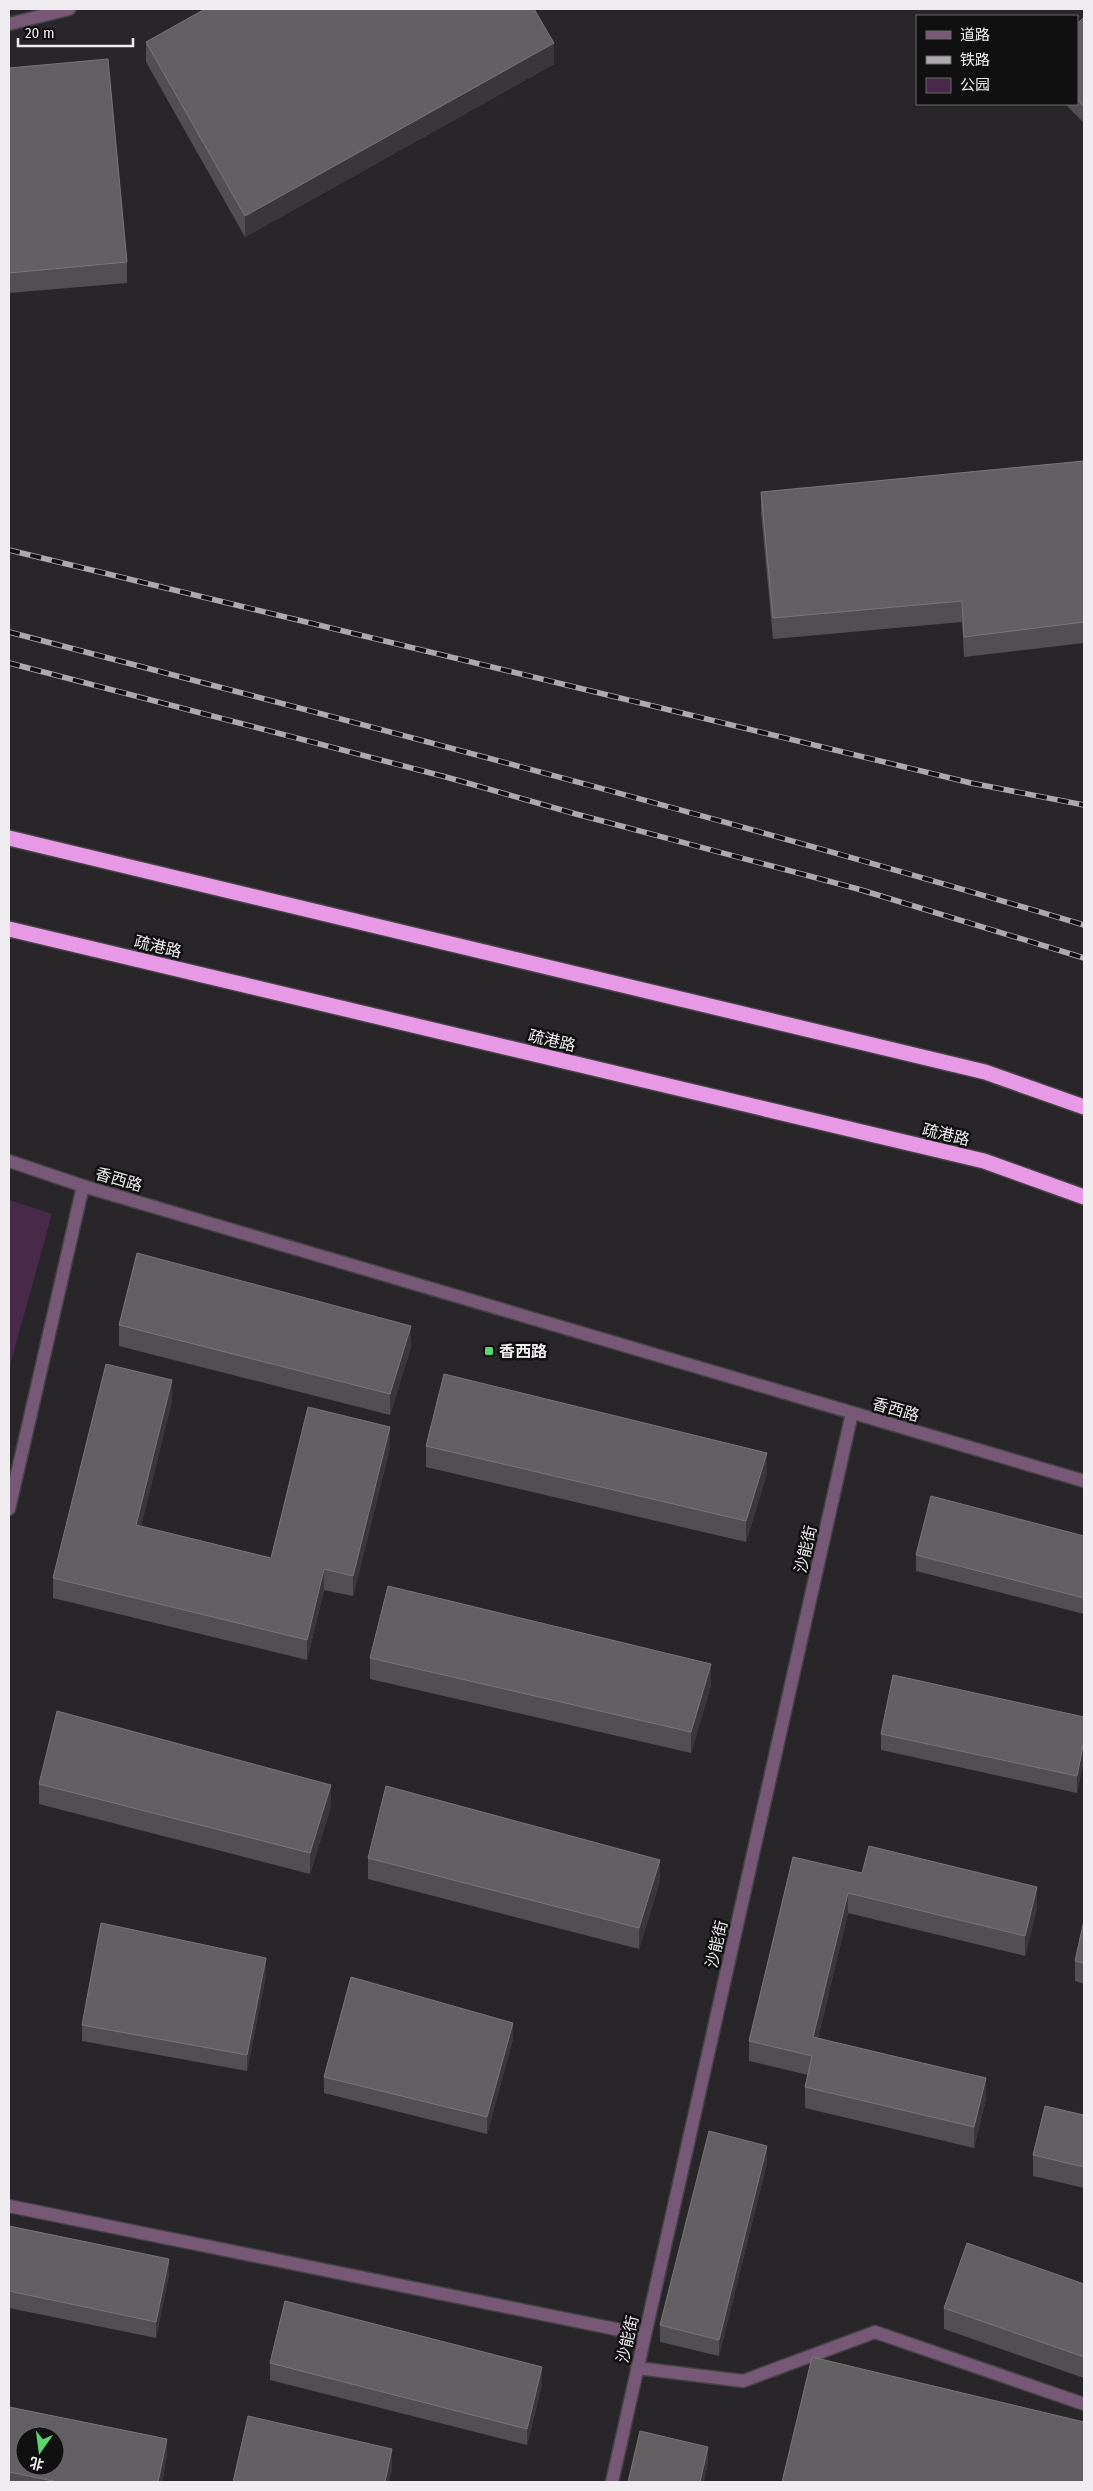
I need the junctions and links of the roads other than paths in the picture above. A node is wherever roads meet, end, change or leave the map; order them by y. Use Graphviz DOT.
graph roads {
  1 [pos="70,9"];
  2 [pos="9,24"];
  3 [pos="9,838"];
  4 [pos="9,929"];
  5 [pos="1084,1107"];
  6 [pos="9,1161"];
  7 [pos="83,1186"];
  8 [pos="1084,1197"];
  9 [pos="852,1412"];
  10 [pos="1084,1481"];
  11 [pos="9,1509"];
  12 [pos="9,2206"];
  13 [pos="645,2334"];
  14 [pos="637,2368"];
  15 [pos="1084,2404"];
  16 [pos="612,2482"];
  1 -- 2 [label="street"];
  3 -- 5 [label="highway"];
  4 -- 8 [label="highway, 疏港路"];
  6 -- 7 [label="street, 香西路"];
  7 -- 9 [label="street, 香西路"];
  7 -- 11 [label="street"];
  9 -- 10 [label="street, 香西路"];
  9 -- 13 [label="street, 沙能街"];
  12 -- 13 [label="street"];
  13 -- 14 [label="street, 沙能街"];
  14 -- 15 [label="street"];
  14 -- 16 [label="street, 沙能街"];
}
